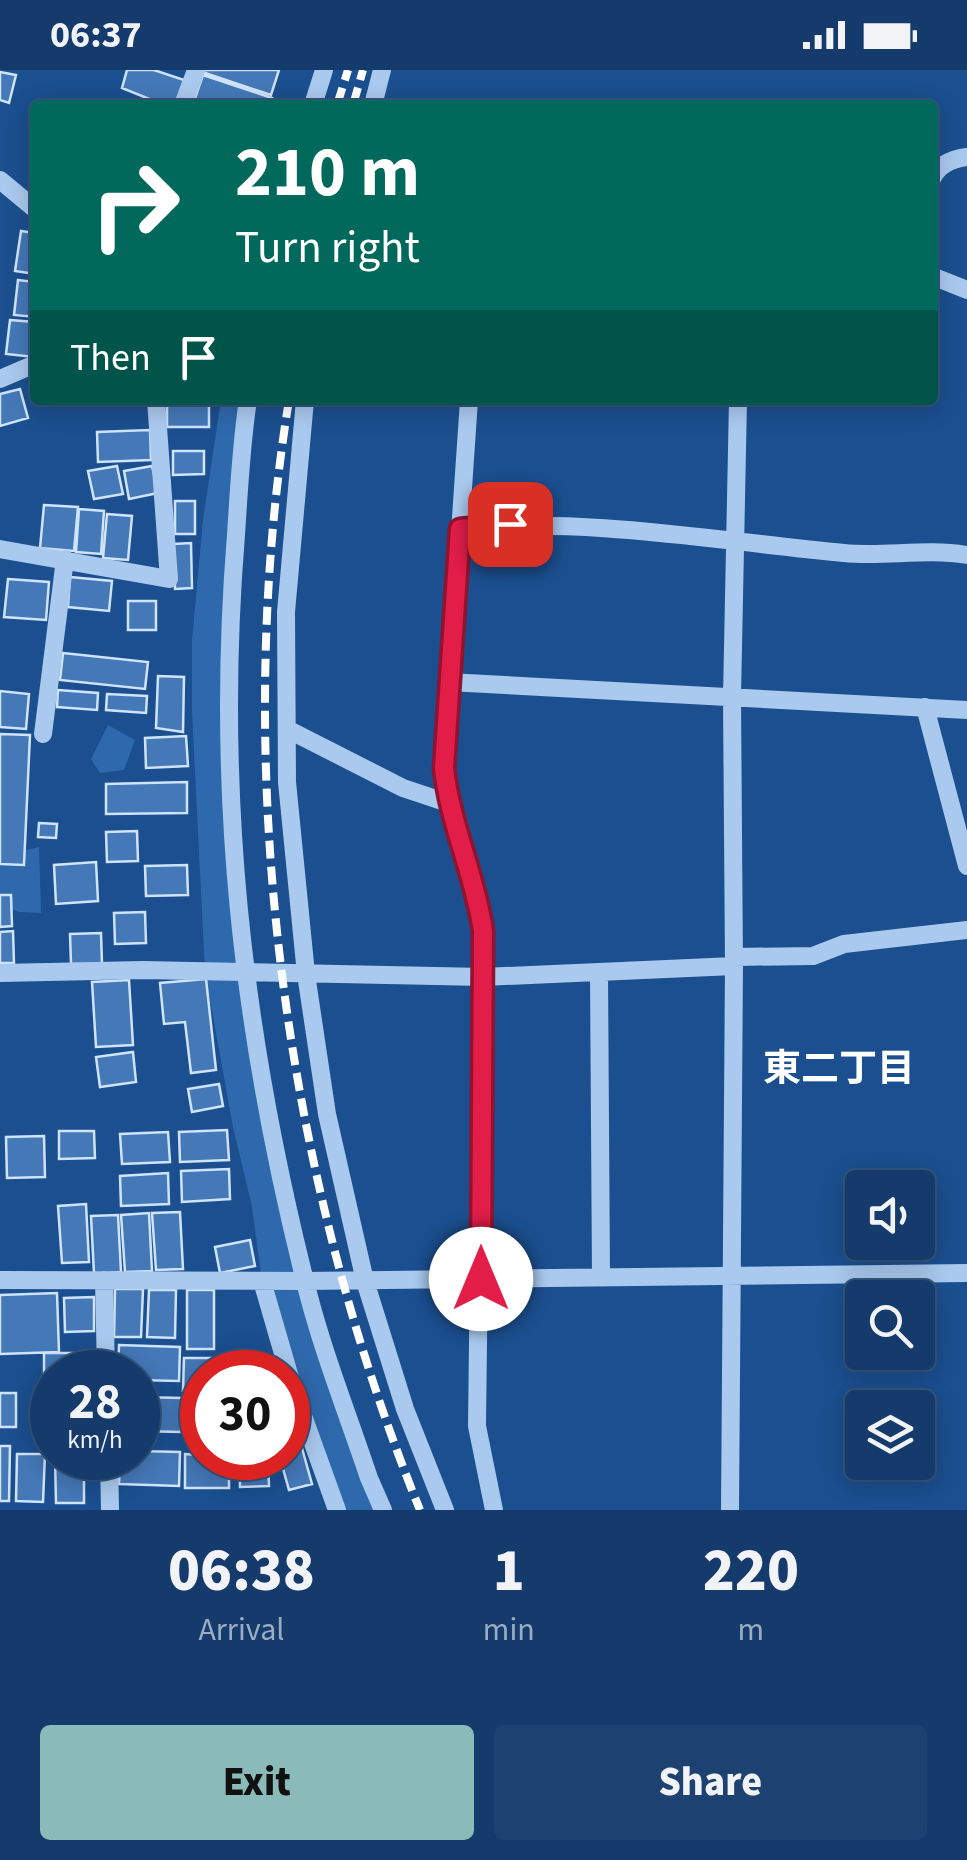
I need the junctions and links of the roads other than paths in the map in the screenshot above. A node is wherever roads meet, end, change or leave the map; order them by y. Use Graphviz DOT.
graph roads {
  1 [pos="196,70"];
  2 [pos="324,70"];
  3 [pos="382,70"];
  4 [pos="185,100"];
  5 [pos="315,100"];
  6 [pos="374,100"];
  7 [pos="967,156"];
  8 [pos="938,169"];
  9 [pos="0,180"];
  10 [pos="30,204"];
  11 [pos="938,278"];
  12 [pos="967,290"];
  13 [pos="30,366"];
  14 [pos="0,379"];
  15 [pos="156,405"];
  16 [pos="248,405"];
  17 [pos="304,405"];
  18 [pos="469,405"];
  19 [pos="738,405"];
  20 [pos="460,529"];
  21 [pos="736,539"];
  22 [pos="0,549"];
  23 [pos="967,555"];
  24 [pos="65,559"];
  25 [pos="448,682"];
  26 [pos="732,697"];
  27 [pos="925,708"];
  28 [pos="967,710"];
  29 [pos="287,729"];
  30 [pos="43,734"];
  31 [pos="448,803"];
  32 [pos="967,866"];
  33 [pos="967,930"];
  34 [pos="734,962"];
  35 [pos="0,972"];
  36 [pos="244,972"];
  37 [pos="599,972"];
  38 [pos="306,974"];
  39 [pos="483,978"];
  40 [pos="967,1273"];
  41 [pos="729,1274"];
  42 [pos="600,1277"];
  43 [pos="481,1279"];
  44 [pos="0,1280"];
  45 [pos="104,1280"];
  46 [pos="262,1281"];
  47 [pos="304,1281"];
  48 [pos="364,1281"];
  49 [pos="106,1350"];
  50 [pos="109,1480"];
  51 [pos="110,1510"];
  52 [pos="337,1510"];
  53 [pos="382,1510"];
  54 [pos="445,1510"];
  55 [pos="494,1510"];
  56 [pos="730,1510"];
  1 -- 4 [label="street"];
  2 -- 5 [label="street"];
  3 -- 6 [label="street"];
  7 -- 8 [label="street"];
  9 -- 10 [label="street"];
  11 -- 12 [label="street"];
  13 -- 14 [label="street"];
  15 -- 24 [label="street"];
  16 -- 36 [label="street"];
  17 -- 29 [label="street"];
  18 -- 20 [label="street"];
  19 -- 21 [label="street"];
  20 -- 21 [label="street"];
  20 -- 25 [label="street"];
  21 -- 23 [label="street"];
  21 -- 26 [label="street"];
  22 -- 24 [label="street"];
  24 -- 30 [label="street"];
  25 -- 26 [label="street"];
  25 -- 31 [label="street"];
  26 -- 27 [label="street"];
  26 -- 34 [label="street"];
  27 -- 28 [label="street"];
  27 -- 32 [label="street"];
  29 -- 31 [label="street"];
  29 -- 38 [label="street"];
  31 -- 39 [label="street"];
  33 -- 34 [label="street"];
  34 -- 37 [label="street"];
  34 -- 41 [label="street"];
  35 -- 36 [label="street"];
  36 -- 38 [label="street"];
  36 -- 47 [label="street"];
  37 -- 39 [label="street"];
  37 -- 42 [label="street"];
  38 -- 39 [label="street"];
  38 -- 48 [label="street"];
  39 -- 43 [label="street"];
  40 -- 41 [label="street"];
  41 -- 42 [label="street"];
  41 -- 56 [label="street"];
  42 -- 43 [label="street"];
  43 -- 48 [label="street"];
  43 -- 55 [label="street"];
  44 -- 45 [label="street"];
  45 -- 46 [label="street"];
  45 -- 49 [label="street"];
  46 -- 47 [label="street"];
  46 -- 52 [label="street"];
  47 -- 48 [label="street"];
  47 -- 53 [label="street"];
  48 -- 54 [label="street"];
  50 -- 51 [label="street"];
}
